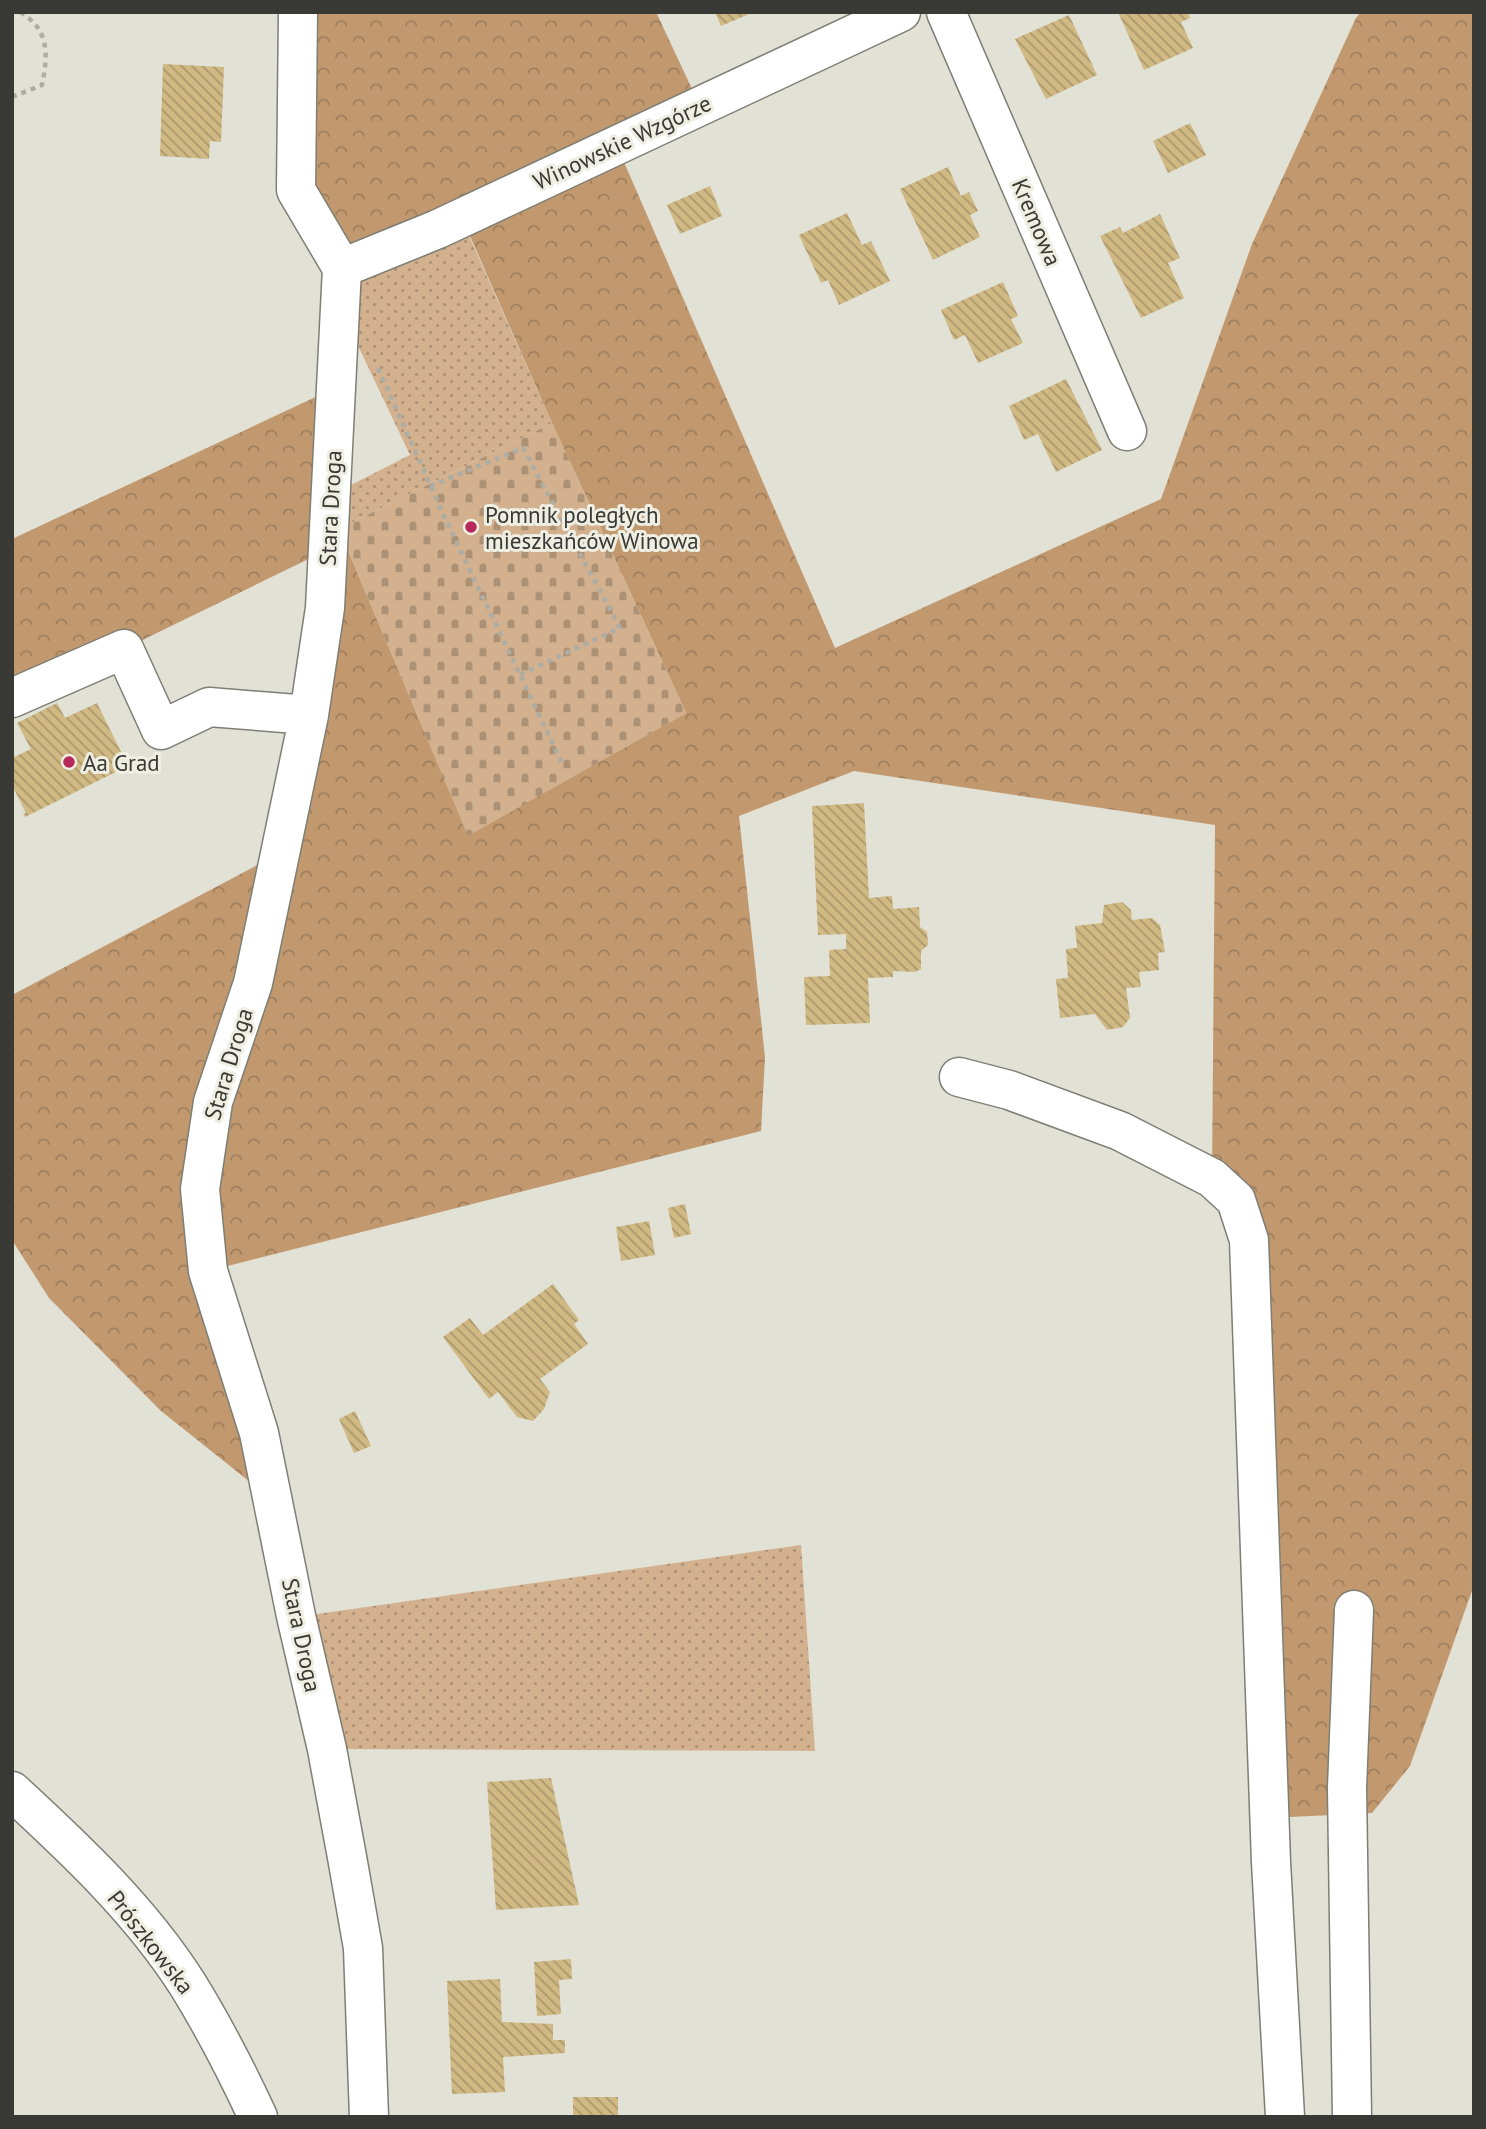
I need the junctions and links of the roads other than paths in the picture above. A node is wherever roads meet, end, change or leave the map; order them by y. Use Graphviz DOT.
graph roads {
  1 [pos="298,12"];
  2 [pos="901,12"];
  3 [pos="946,12"];
  4 [pos="342,268"];
  5 [pos="1127,431"];
  6 [pos="12,698"];
  7 [pos="309,715"];
  8 [pos="959,1077"];
  9 [pos="1354,1611"];
  10 [pos="12,1791"];
  11 [pos="258,2117"];
  12 [pos="369,2117"];
  13 [pos="1285,2117"];
  14 [pos="1352,2117"];
  1 -- 4 [label="street"];
  2 -- 4 [label="street, Winowskie Wzgórze"];
  3 -- 5 [label="street, Kremowa"];
  4 -- 7 [label="street, Stara Droga"];
  6 -- 7 [label="street"];
  7 -- 12 [label="street, Stara Droga"];
  8 -- 13 [label="street"];
  9 -- 14 [label="street"];
  10 -- 11 [label="street, Prószkowska"];
}
